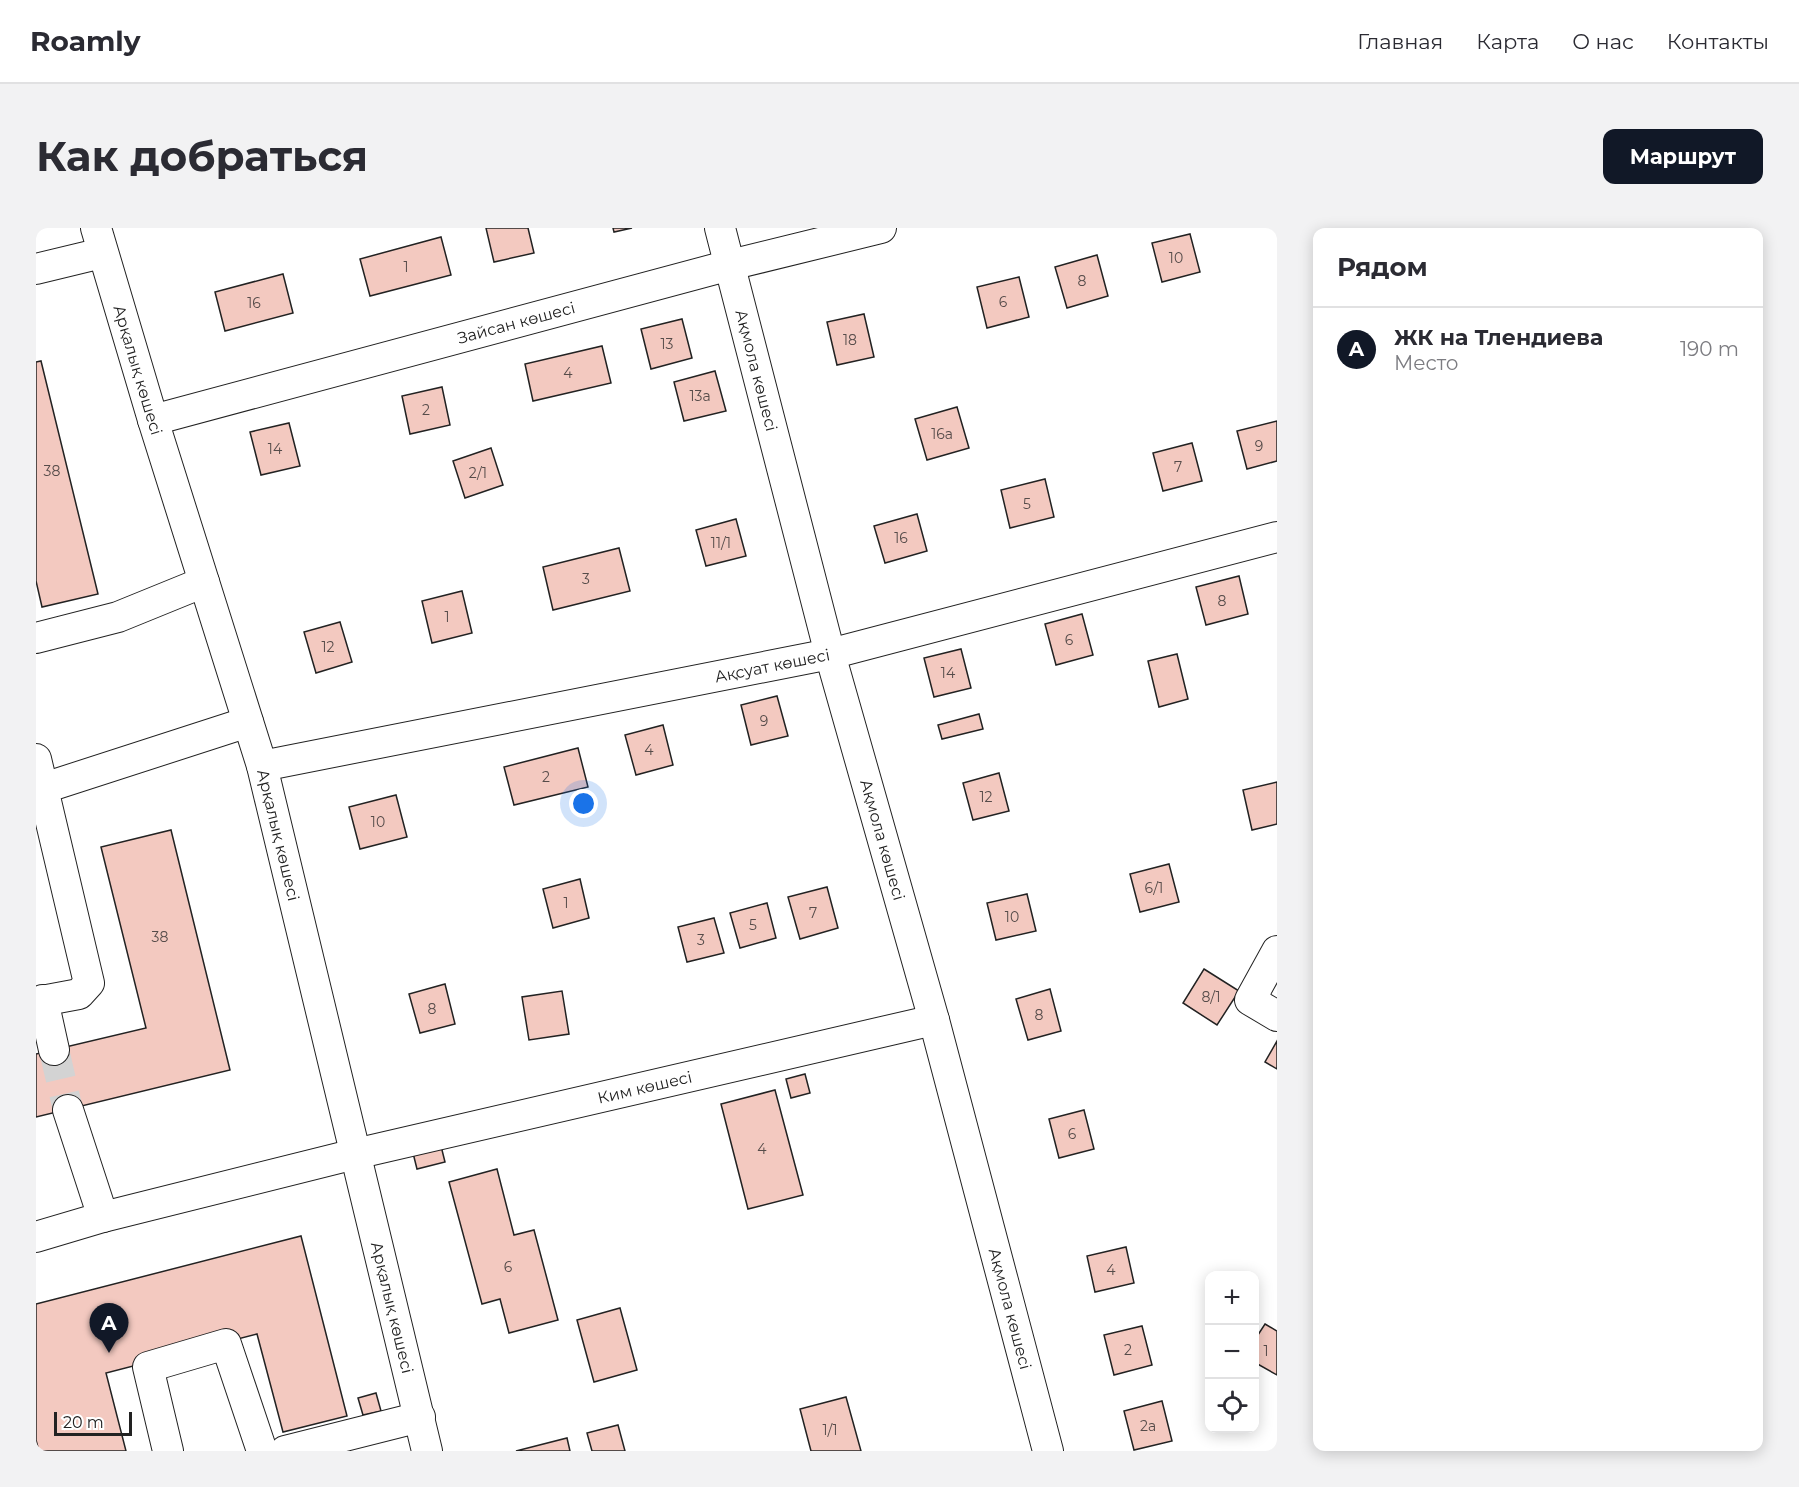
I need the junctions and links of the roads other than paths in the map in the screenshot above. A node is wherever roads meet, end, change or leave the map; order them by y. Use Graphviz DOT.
graph roads {
  1 [pos="720,228"];
  2 [pos="881,228"];
  3 [pos="99,240"];
  4 [pos="729,265"];
  5 [pos="36,269"];
  6 [pos="153,420"];
  7 [pos="1277,537"];
  8 [pos="204,582"];
  9 [pos="36,638"];
  10 [pos="830,654"];
  11 [pos="248,722"];
  12 [pos="36,759"];
  13 [pos="262,766"];
  14 [pos="44,788"];
  15 [pos="1277,951"];
  16 [pos="39,1001"];
  17 [pos="1277,1016"];
  18 [pos="934,1020"];
  19 [pos="54,1050"];
  20 [pos="68,1110"];
  21 [pos="355,1154"];
  22 [pos="104,1217"];
  23 [pos="36,1237"];
  24 [pos="420,1417"];
  25 [pos="168,1451"];
  26 [pos="262,1451"];
  27 [pos="285,1451"];
  28 [pos="427,1451"];
  29 [pos="1048,1451"];
  1 -- 4 [label="street, Ақмола көшесі"];
  2 -- 4 [label="street, Зайсан көшесі"];
  3 -- 5 [label="street"];
  3 -- 6 [label="street, Арқалық көшесі"];
  4 -- 6 [label="street, Зайсан көшесі"];
  4 -- 10 [label="street, Ақмола көшесі"];
  6 -- 8 [label="street, Арқалық көшесі"];
  7 -- 10 [label="street, Ақсуат көшесі"];
  8 -- 9 [label="street"];
  8 -- 11 [label="street, Арқалық көшесі"];
  10 -- 13 [label="street, Ақсуат көшесі"];
  10 -- 18 [label="street, Ақмола көшесі"];
  11 -- 13 [label="street, Арқалық көшесі"];
  11 -- 14 [label="street"];
  12 -- 14 [label="street"];
  13 -- 21 [label="street, Арқалық көшесі"];
  14 -- 16 [label="street"];
  15 -- 17 [label="street"];
  16 -- 19 [label="street"];
  18 -- 21 [label="street, Ким көшесі"];
  18 -- 29 [label="street, Ақмола көшесі"];
  20 -- 22 [label="street"];
  21 -- 22 [label="street, Ким көшесі"];
  21 -- 24 [label="street, Арқалық көшесі"];
  22 -- 23 [label="street, Ким көшесі"];
  24 -- 27 [label="street"];
  24 -- 28 [label="street, Арқалық көшесі"];
  25 -- 26 [label="street"];
}
